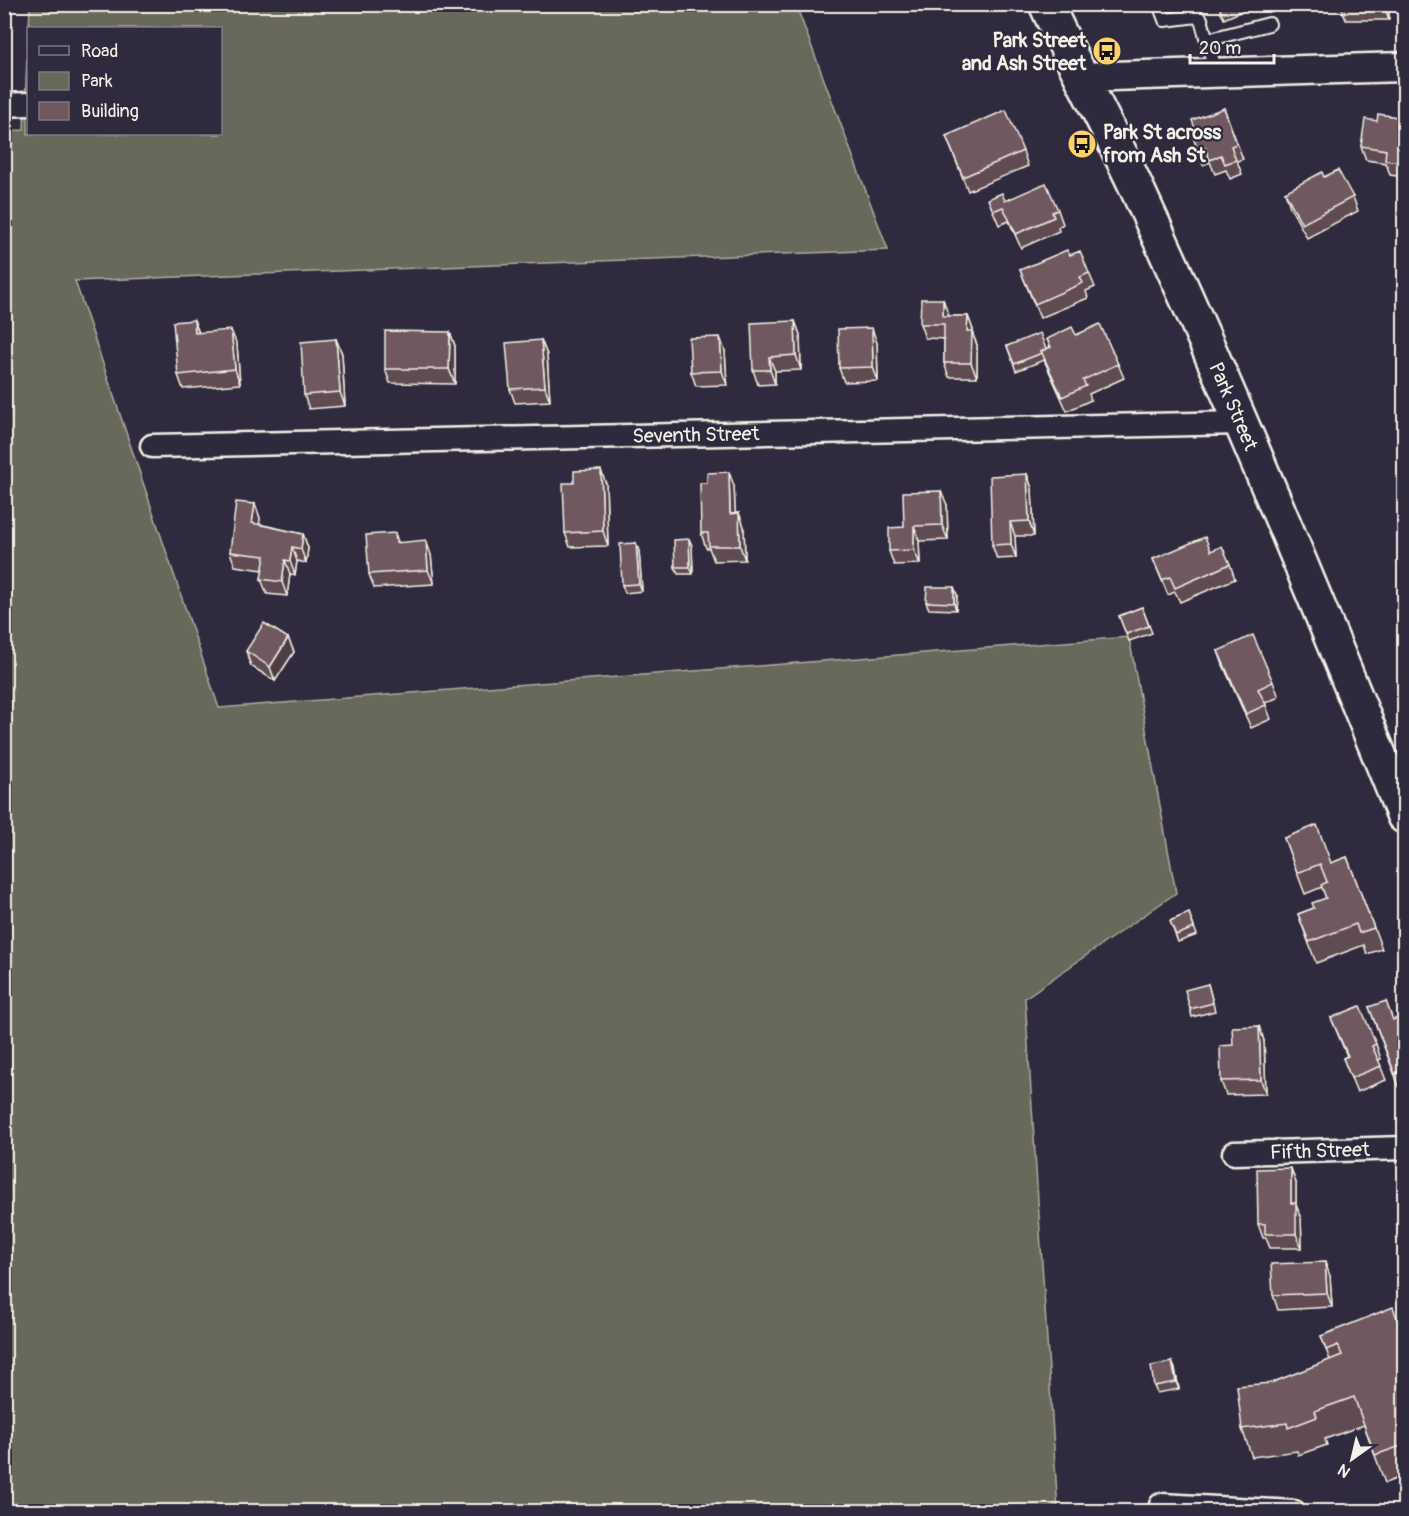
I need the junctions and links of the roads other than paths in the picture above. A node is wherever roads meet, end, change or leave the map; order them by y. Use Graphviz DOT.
graph roads {
  1 [pos="1046,4"];
  2 [pos="1159,4"];
  3 [pos="1269,24"];
  4 [pos="1207,40"];
  5 [pos="1404,68"];
  6 [pos="1216,73"];
  7 [pos="1080,77"];
  8 [pos="27,104"];
  9 [pos="4,105"];
  10 [pos="1241,423"];
  11 [pos="152,446"];
  12 [pos="1404,816"];
  13 [pos="1404,1148"];
  14 [pos="1234,1153"];
  15 [pos="1161,1505"];
  16 [pos="1294,1512"];
  1 -- 7 [label="main road, Park Street"];
  2 -- 4 [label="lane"];
  3 -- 4 [label="lane"];
  4 -- 6 [label="lane"];
  5 -- 6 [label="street"];
  6 -- 7 [label="street"];
  7 -- 10 [label="main road, Park Street"];
  8 -- 9 [label="street"];
  10 -- 11 [label="street, Seventh Street"];
  10 -- 12 [label="main road, Park Street"];
  13 -- 14 [label="street, Fifth Street"];
  15 -- 16 [label="street"];
}
